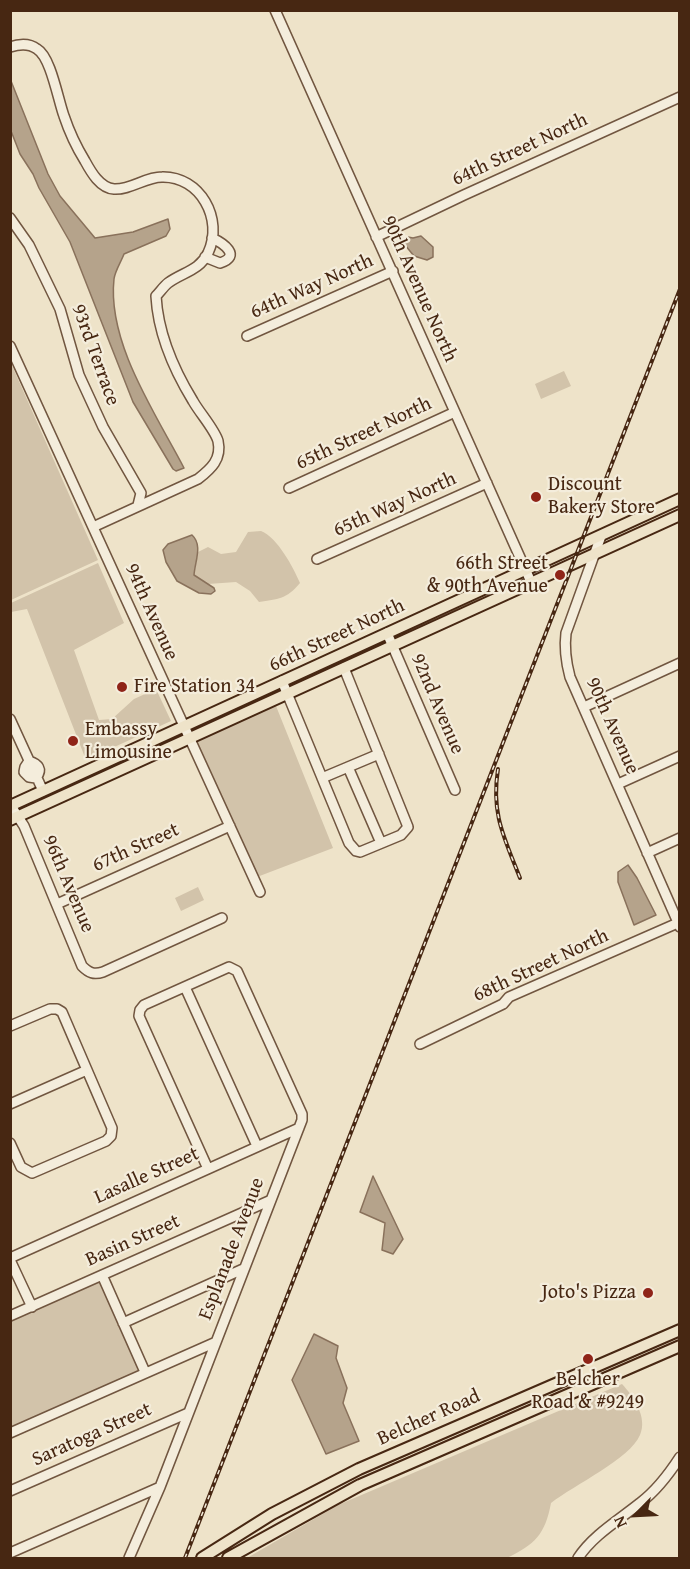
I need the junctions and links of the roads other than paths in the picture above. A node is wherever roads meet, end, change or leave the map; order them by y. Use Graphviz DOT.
graph roads {
  1 [pos="275,10"];
  2 [pos="10,47"];
  3 [pos="680,97"];
  4 [pos="10,218"];
  5 [pos="376,237"];
  6 [pos="212,238"];
  7 [pos="205,257"];
  8 [pos="393,271"];
  9 [pos="247,336"];
  10 [pos="10,346"];
  11 [pos="455,412"];
  12 [pos="487,483"];
  13 [pos="289,489"];
  14 [pos="680,499"];
  15 [pos="138,505"];
  16 [pos="680,514"];
  17 [pos="93,526"];
  18 [pos="601,536"];
  19 [pos="596,554"];
  20 [pos="317,559"];
  21 [pos="525,570"];
  22 [pos="531,582"];
  23 [pos="387,633"];
  24 [pos="392,646"];
  25 [pos="680,663"];
  26 [pos="344,668"];
  27 [pos="282,681"];
  28 [pos="287,693"];
  29 [pos="584,707"];
  30 [pos="10,719"];
  31 [pos="183,726"];
  32 [pos="188,738"];
  33 [pos="379,754"];
  34 [pos="680,756"];
  35 [pos="348,767"];
  36 [pos="322,778"];
  37 [pos="618,784"];
  38 [pos="455,790"];
  39 [pos="43,791"];
  40 [pos="11,806"];
  41 [pos="14,819"];
  42 [pos="230,826"];
  43 [pos="680,838"];
  44 [pos="381,843"];
  45 [pos="647,853"];
  46 [pos="260,892"];
  47 [pos="57,904"];
  48 [pos="222,918"];
  49 [pos="679,924"];
  50 [pos="185,987"];
  51 [pos="10,1026"];
  52 [pos="420,1044"];
  53 [pos="87,1070"];
  54 [pos="10,1104"];
  55 [pos="299,1128"];
  56 [pos="10,1143"];
  57 [pos="257,1146"];
  58 [pos="208,1169"];
  59 [pos="271,1200"];
  60 [pos="10,1259"];
  61 [pos="243,1269"];
  62 [pos="102,1275"];
  63 [pos="32,1306"];
  64 [pos="10,1317"];
  65 [pos="123,1323"];
  66 [pos="680,1330"];
  67 [pos="216,1342"];
  68 [pos="680,1346"];
  69 [pos="145,1372"];
  70 [pos="188,1413"];
  71 [pos="10,1433"];
  72 [pos="680,1457"];
  73 [pos="160,1487"];
  74 [pos="10,1491"];
  75 [pos="10,1553"];
  76 [pos="204,1557"];
  77 [pos="129,1558"];
  78 [pos="228,1558"];
  79 [pos="578,1558"];
  1 -- 5 [label="street, 90th Avenue North"];
  2 -- 6 [label="street"];
  3 -- 5 [label="street, 64th Street North"];
  4 -- 15 [label="street, 93rd Terrace"];
  5 -- 8 [label="street, 90th Avenue North"];
  6 -- 7 [label="street"];
  6 -- 7 [label="street"];
  7 -- 15 [label="street"];
  8 -- 9 [label="street, 64th Way North"];
  8 -- 11 [label="street, 90th Avenue North"];
  10 -- 17 [label="street, 94th Avenue"];
  11 -- 12 [label="street, 90th Avenue North"];
  11 -- 13 [label="street, 65th Street North"];
  12 -- 20 [label="street, 65th Way North"];
  12 -- 21 [label="street, 90th Avenue North"];
  14 -- 18 [label="main road, 66th Street North"];
  15 -- 17 [label="street"];
  16 -- 19 [label="main road, 66th Street North"];
  17 -- 31 [label="street, 94th Avenue"];
  18 -- 19 [label="street, 90th Avenue"];
  18 -- 21 [label="main road, 66th Street North"];
  19 -- 22 [label="main road, 66th Street North"];
  19 -- 29 [label="street, 90th Avenue"];
  21 -- 22 [label="street, 90th Avenue North"];
  21 -- 23 [label="main road, 66th Street North"];
  22 -- 24 [label="main road, 66th Street North"];
  23 -- 24 [label="street, 92nd Avenue"];
  23 -- 27 [label="main road, 66th Street North"];
  24 -- 26 [label="main road, 66th Street North"];
  24 -- 38 [label="street, 92nd Avenue"];
  25 -- 29 [label="street"];
  26 -- 28 [label="main road, 66th Street North"];
  26 -- 33 [label="street"];
  27 -- 28 [label="street"];
  27 -- 31 [label="main road, 66th Street North"];
  28 -- 32 [label="main road, 66th Street North"];
  28 -- 36 [label="street"];
  29 -- 37 [label="street, 90th Avenue"];
  30 -- 39 [label="street"];
  31 -- 32 [label="street, 94th Avenue"];
  31 -- 39 [label="main road, 66th Street North"];
  32 -- 41 [label="main road, 66th Street North"];
  32 -- 42 [label="street, 94th Avenue"];
  33 -- 35 [label="street"];
  33 -- 44 [label="street"];
  34 -- 37 [label="street"];
  35 -- 36 [label="street"];
  35 -- 44 [label="street"];
  36 -- 44 [label="street"];
  37 -- 45 [label="street, 90th Avenue"];
  39 -- 40 [label="main road, 66th Street North"];
  40 -- 41 [label="street, 96th Avenue"];
  41 -- 47 [label="street, 96th Avenue"];
  42 -- 46 [label="street, 94th Avenue"];
  42 -- 47 [label="street, 67th Street"];
  43 -- 45 [label="street"];
  45 -- 49 [label="street, 90th Avenue"];
  47 -- 48 [label="street, 96th Avenue"];
  49 -- 52 [label="street, 68th Street North"];
  50 -- 55 [label="street, Esplanade Avenue"];
  50 -- 57 [label="street"];
  50 -- 58 [label="street"];
  51 -- 53 [label="street"];
  53 -- 54 [label="street"];
  53 -- 56 [label="street"];
  55 -- 57 [label="street, Lasalle Street"];
  55 -- 59 [label="street, Esplanade Avenue"];
  57 -- 58 [label="street, Lasalle Street"];
  58 -- 60 [label="street, Lasalle Street"];
  59 -- 61 [label="street, Esplanade Avenue"];
  59 -- 62 [label="street, Basin Street"];
  60 -- 63 [label="street"];
  61 -- 65 [label="street"];
  61 -- 67 [label="street, Esplanade Avenue"];
  62 -- 63 [label="street, Basin Street"];
  62 -- 65 [label="street"];
  63 -- 64 [label="street, Basin Street"];
  65 -- 69 [label="street"];
  66 -- 76 [label="main road, Belcher Road"];
  67 -- 69 [label="street"];
  67 -- 70 [label="street, Esplanade Avenue"];
  68 -- 78 [label="main road, Belcher Road"];
  69 -- 71 [label="street"];
  70 -- 73 [label="street, Esplanade Avenue"];
  70 -- 74 [label="street, Saratoga Street"];
  72 -- 79 [label="street"];
  73 -- 75 [label="street"];
  73 -- 77 [label="street, Esplanade Avenue"];
}
